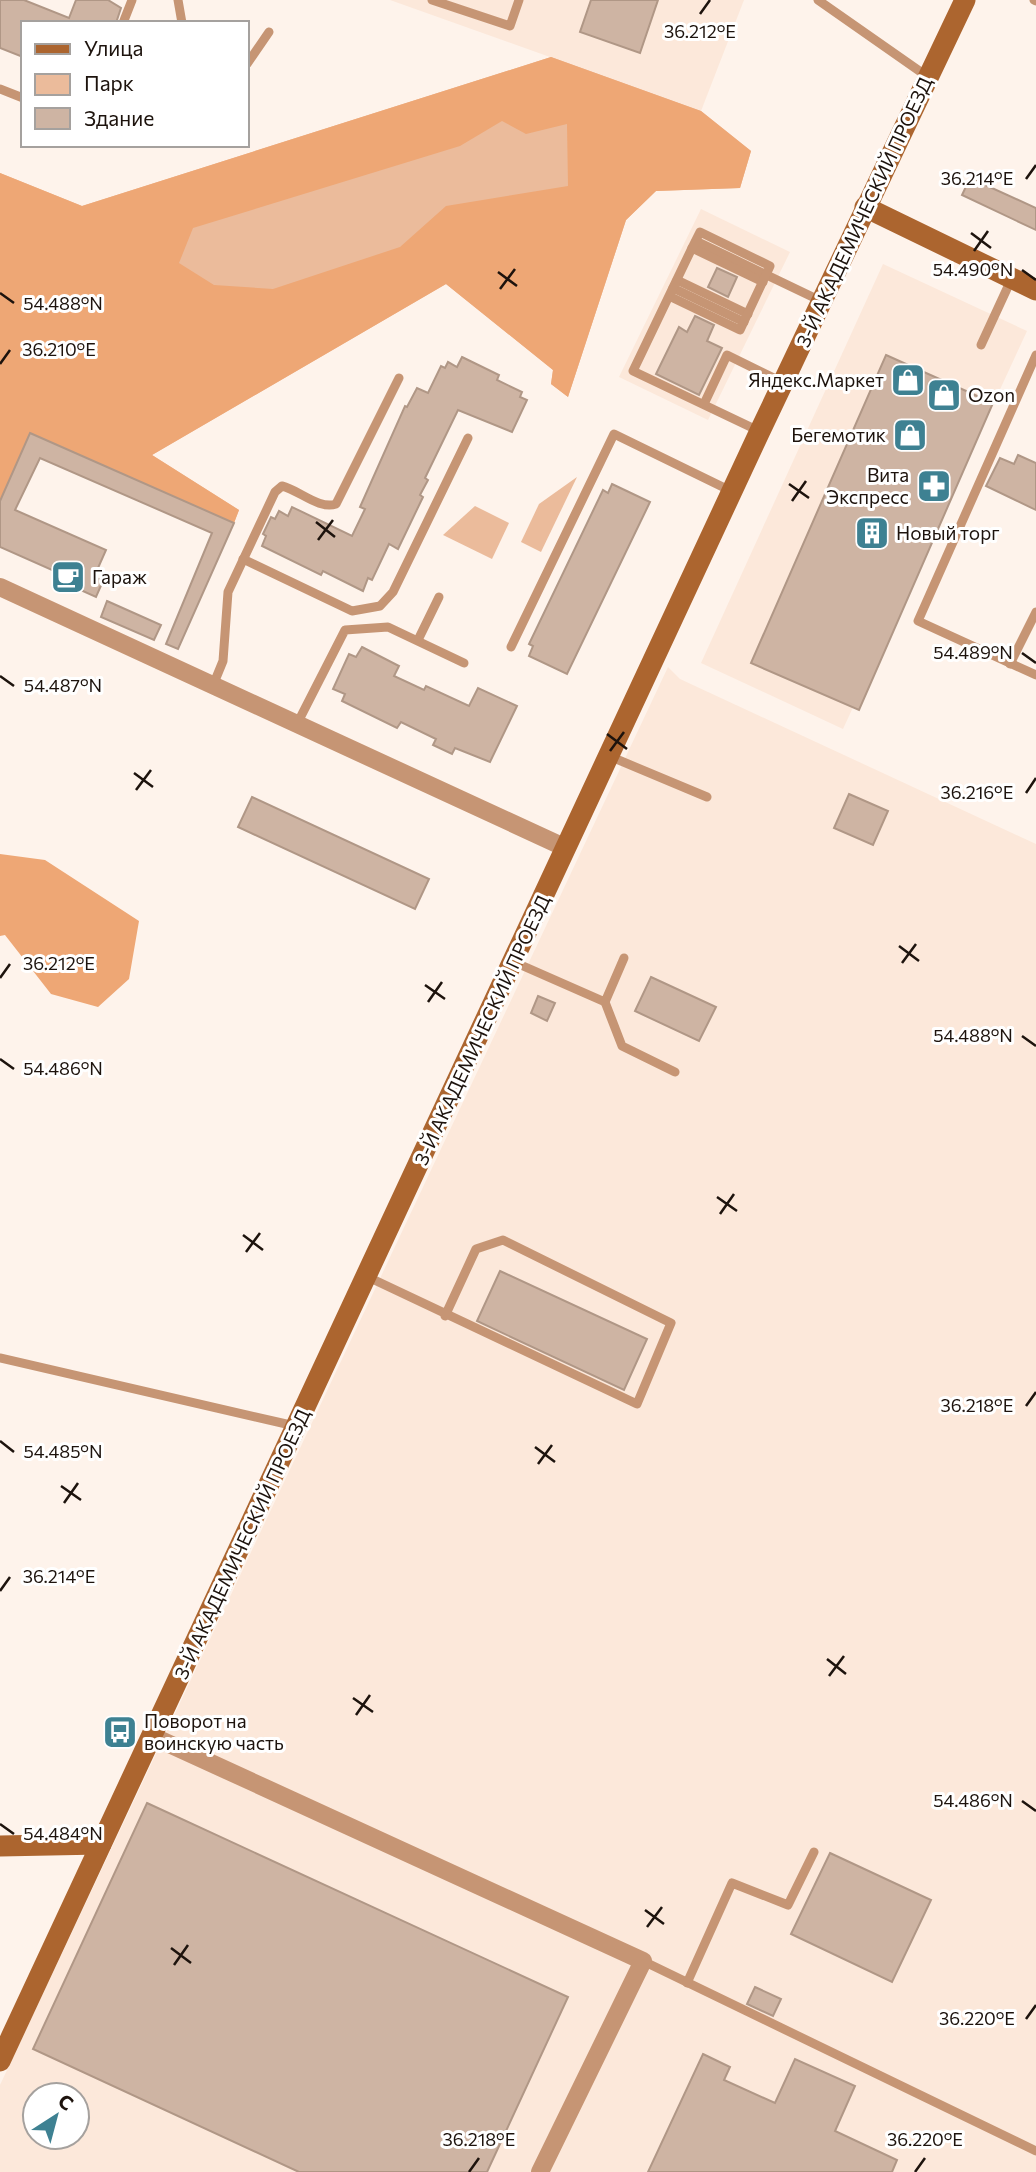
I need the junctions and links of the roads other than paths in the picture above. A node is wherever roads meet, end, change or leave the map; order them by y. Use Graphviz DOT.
graph roads {
  1 [pos="132,0"];
  2 [pos="178,0"];
  3 [pos="432,0"];
  4 [pos="519,0"];
  5 [pos="818,0"];
  6 [pos="965,0"];
  7 [pos="124,21"];
  8 [pos="183,21"];
  9 [pos="269,32"];
  10 [pos="248,63"];
  11 [pos="928,78"];
  12 [pos="0,89"];
  13 [pos="21,96"];
  14 [pos="865,207"];
  15 [pos="694,244"];
  16 [pos="767,274"];
  17 [pos="1012,278"];
  18 [pos="673,288"];
  19 [pos="1036,290"];
  20 [pos="822,301"];
  21 [pos="744,322"];
  22 [pos="981,345"];
  23 [pos="1036,355"];
  24 [pos="399,378"];
  25 [pos="784,382"];
  26 [pos="704,404"];
  27 [pos="760,431"];
  28 [pos="468,438"];
  29 [pos="733,492"];
  30 [pos="243,559"];
  31 [pos="0,586"];
  32 [pos="439,597"];
  33 [pos="1036,612"];
  34 [pos="418,640"];
  35 [pos="511,647"];
  36 [pos="464,663"];
  37 [pos="1010,664"];
  38 [pos="1036,675"];
  39 [pos="214,683"];
  40 [pos="298,722"];
  41 [pos="609,756"];
  42 [pos="707,797"];
  43 [pos="566,848"];
  44 [pos="624,958"];
  45 [pos="514,962"];
  46 [pos="605,1002"];
  47 [pos="675,1072"];
  48 [pos="368,1277"];
  49 [pos="445,1316"];
  50 [pos="0,1358"];
  51 [pos="295,1426"];
  52 [pos="153,1737"];
  53 [pos="101,1844"];
  54 [pos="0,1846"];
  55 [pos="814,1852"];
  56 [pos="643,1961"];
  57 [pos="687,1983"];
  58 [pos="0,2061"];
  59 [pos="1036,2151"];
  60 [pos="540,2172"];
  1 -- 7 [label="lane"];
  2 -- 8 [label="lane"];
  3 -- 4 [label="lane"];
  5 -- 11 [label="lane"];
  6 -- 11 [label="street, 3-Й АКАДЕМИЧЕСКИЙ ПРОЕЗД"];
  9 -- 10 [label="lane"];
  11 -- 14 [label="street, 3-Й АКАДЕМИЧЕСКИЙ ПРОЕЗД"];
  12 -- 13 [label="lane"];
  14 -- 17 [label="street"];
  14 -- 20 [label="street, 3-Й АКАДЕМИЧЕСКИЙ ПРОЕЗД"];
  15 -- 16 [label="lane"];
  15 -- 16 [label="lane"];
  15 -- 18 [label="lane"];
  16 -- 20 [label="lane"];
  16 -- 21 [label="lane"];
  17 -- 19 [label="street"];
  17 -- 22 [label="lane"];
  18 -- 21 [label="lane"];
  18 -- 21 [label="lane"];
  18 -- 26 [label="lane"];
  20 -- 25 [label="street, 3-Й АКАДЕМИЧЕСКИЙ ПРОЕЗД"];
  23 -- 37 [label="lane"];
  24 -- 30 [label="lane"];
  25 -- 26 [label="lane"];
  25 -- 27 [label="street, 3-Й АКАДЕМИЧЕСКИЙ ПРОЕЗД"];
  26 -- 27 [label="lane"];
  27 -- 29 [label="street, 3-Й АКАДЕМИЧЕСКИЙ ПРОЕЗД"];
  28 -- 30 [label="lane"];
  29 -- 35 [label="lane"];
  29 -- 41 [label="street, 3-Й АКАДЕМИЧЕСКИЙ ПРОЕЗД"];
  30 -- 39 [label="lane"];
  31 -- 39 [label="street"];
  32 -- 34 [label="lane"];
  33 -- 37 [label="lane"];
  34 -- 36 [label="lane"];
  34 -- 40 [label="lane"];
  37 -- 38 [label="lane"];
  39 -- 40 [label="street"];
  40 -- 43 [label="street"];
  41 -- 42 [label="lane"];
  41 -- 43 [label="street, 3-Й АКАДЕМИЧЕСКИЙ ПРОЕЗД"];
  43 -- 45 [label="street, 3-Й АКАДЕМИЧЕСКИЙ ПРОЕЗД"];
  44 -- 46 [label="lane"];
  45 -- 46 [label="lane"];
  45 -- 48 [label="street, 3-Й АКАДЕМИЧЕСКИЙ ПРОЕЗД"];
  46 -- 47 [label="lane"];
  48 -- 49 [label="lane"];
  48 -- 51 [label="street, 3-Й АКАДЕМИЧЕСКИЙ ПРОЕЗД"];
  49 -- 49 [label="lane"];
  50 -- 51 [label="lane"];
  51 -- 52 [label="street, 3-Й АКАДЕМИЧЕСКИЙ ПРОЕЗД"];
  52 -- 53 [label="street, 3-Й АКАДЕМИЧЕСКИЙ ПРОЕЗД"];
  52 -- 56 [label="street"];
  53 -- 54 [label="street"];
  53 -- 58 [label="street, 3-Й АКАДЕМИЧЕСКИЙ ПРОЕЗД"];
  55 -- 57 [label="lane"];
  56 -- 57 [label="lane"];
  56 -- 60 [label="street"];
  57 -- 59 [label="lane"];
}
